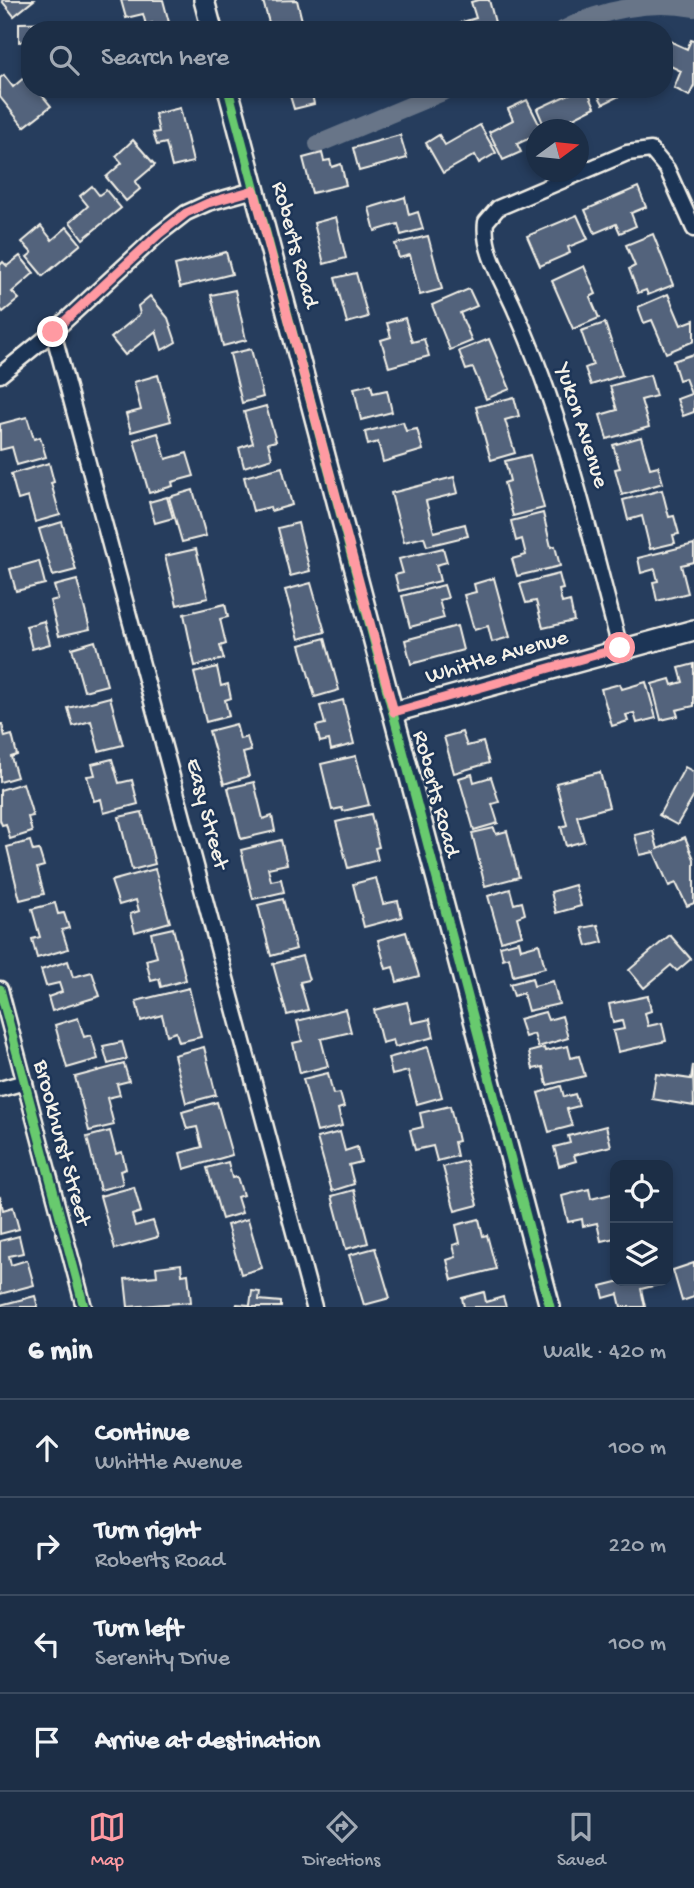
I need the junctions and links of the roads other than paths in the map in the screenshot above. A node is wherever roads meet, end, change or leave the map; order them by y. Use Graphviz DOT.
graph roads {
  1 [pos="204,0"];
  2 [pos="210,21"];
  3 [pos="230,98"];
  4 [pos="254,190"];
  5 [pos="694,229"];
  6 [pos="53,332"];
  7 [pos="0,375"];
  8 [pos="694,630"];
  9 [pos="620,648"];
  10 [pos="394,712"];
  11 [pos="0,989"];
  12 [pos="25,1082"];
  13 [pos="0,1089"];
  14 [pos="83,1307"];
  15 [pos="314,1307"];
  16 [pos="550,1307"];
  1 -- 2 [label="street"];
  3 -- 4 [label="street, Roberts Road"];
  4 -- 6 [label="street"];
  4 -- 10 [label="street, Roberts Road"];
  5 -- 9 [label="street, Yukon Avenue"];
  6 -- 7 [label="street"];
  6 -- 15 [label="street, Easy Street"];
  8 -- 9 [label="street, Whittle Avenue"];
  9 -- 10 [label="street, Whittle Avenue"];
  10 -- 16 [label="street, Roberts Road"];
  11 -- 12 [label="street, Brookhurst Street"];
  12 -- 13 [label="street"];
  12 -- 14 [label="street, Brookhurst Street"];
}
